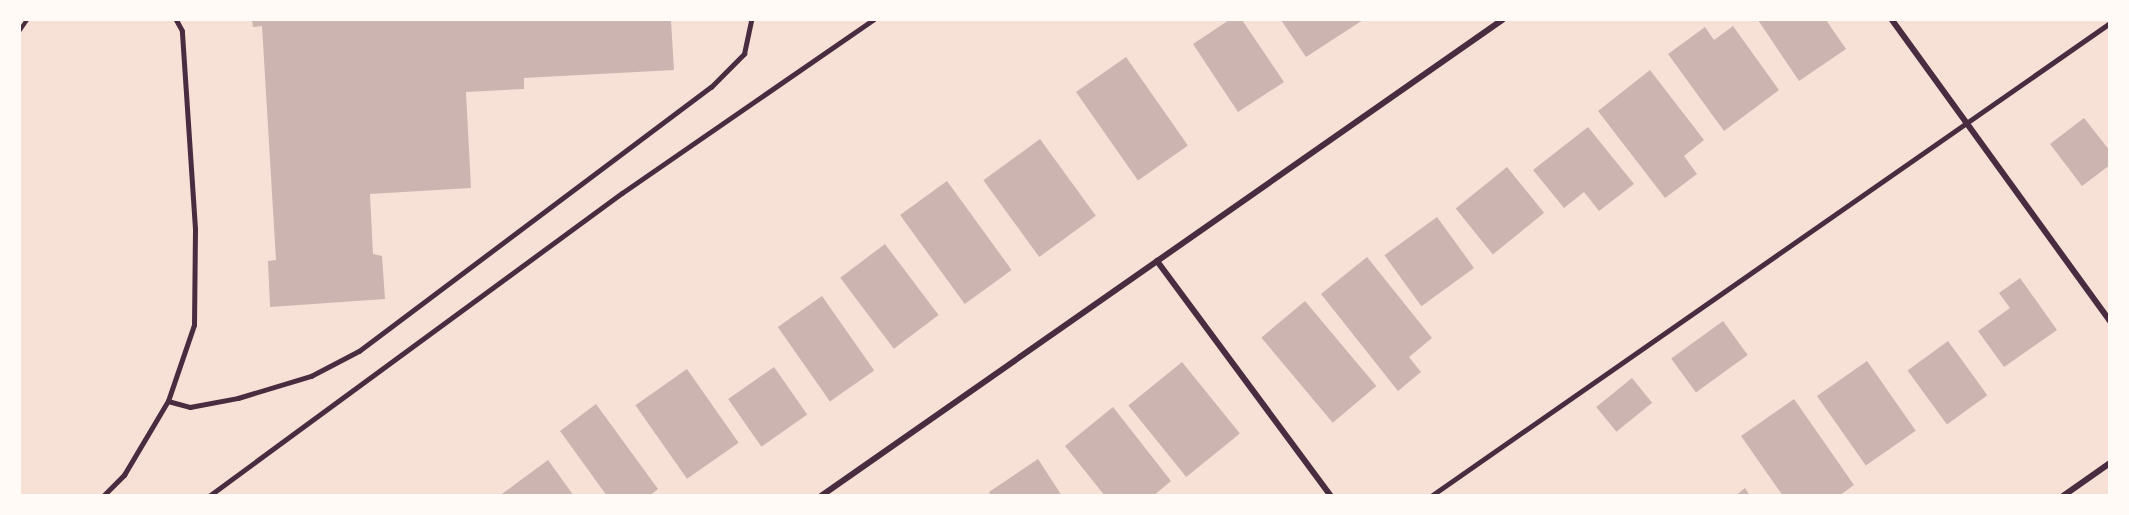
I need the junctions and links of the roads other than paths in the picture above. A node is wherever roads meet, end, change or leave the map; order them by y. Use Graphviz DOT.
graph roads {
  1 [pos="176,20"];
  2 [pos="751,20"];
  3 [pos="873,20"];
  4 [pos="1502,20"];
  5 [pos="1892,20"];
  6 [pos="2109,22"];
  7 [pos="1967,125"];
  8 [pos="1156,261"];
  9 [pos="2109,321"];
  10 [pos="168,401"];
  11 [pos="2109,463"];
  12 [pos="103,495"];
  13 [pos="209,495"];
  14 [pos="820,495"];
  15 [pos="1331,495"];
  16 [pos="1431,495"];
  17 [pos="2064,495"];
  1 -- 10 [label="lane"];
  2 -- 10 [label="lane"];
  3 -- 13 [label="lane"];
  4 -- 8 [label="street"];
  5 -- 7 [label="street"];
  6 -- 7 [label="lane"];
  7 -- 9 [label="street"];
  7 -- 16 [label="lane"];
  8 -- 14 [label="street"];
  8 -- 15 [label="street"];
  10 -- 12 [label="lane"];
  11 -- 17 [label="street"];
}
